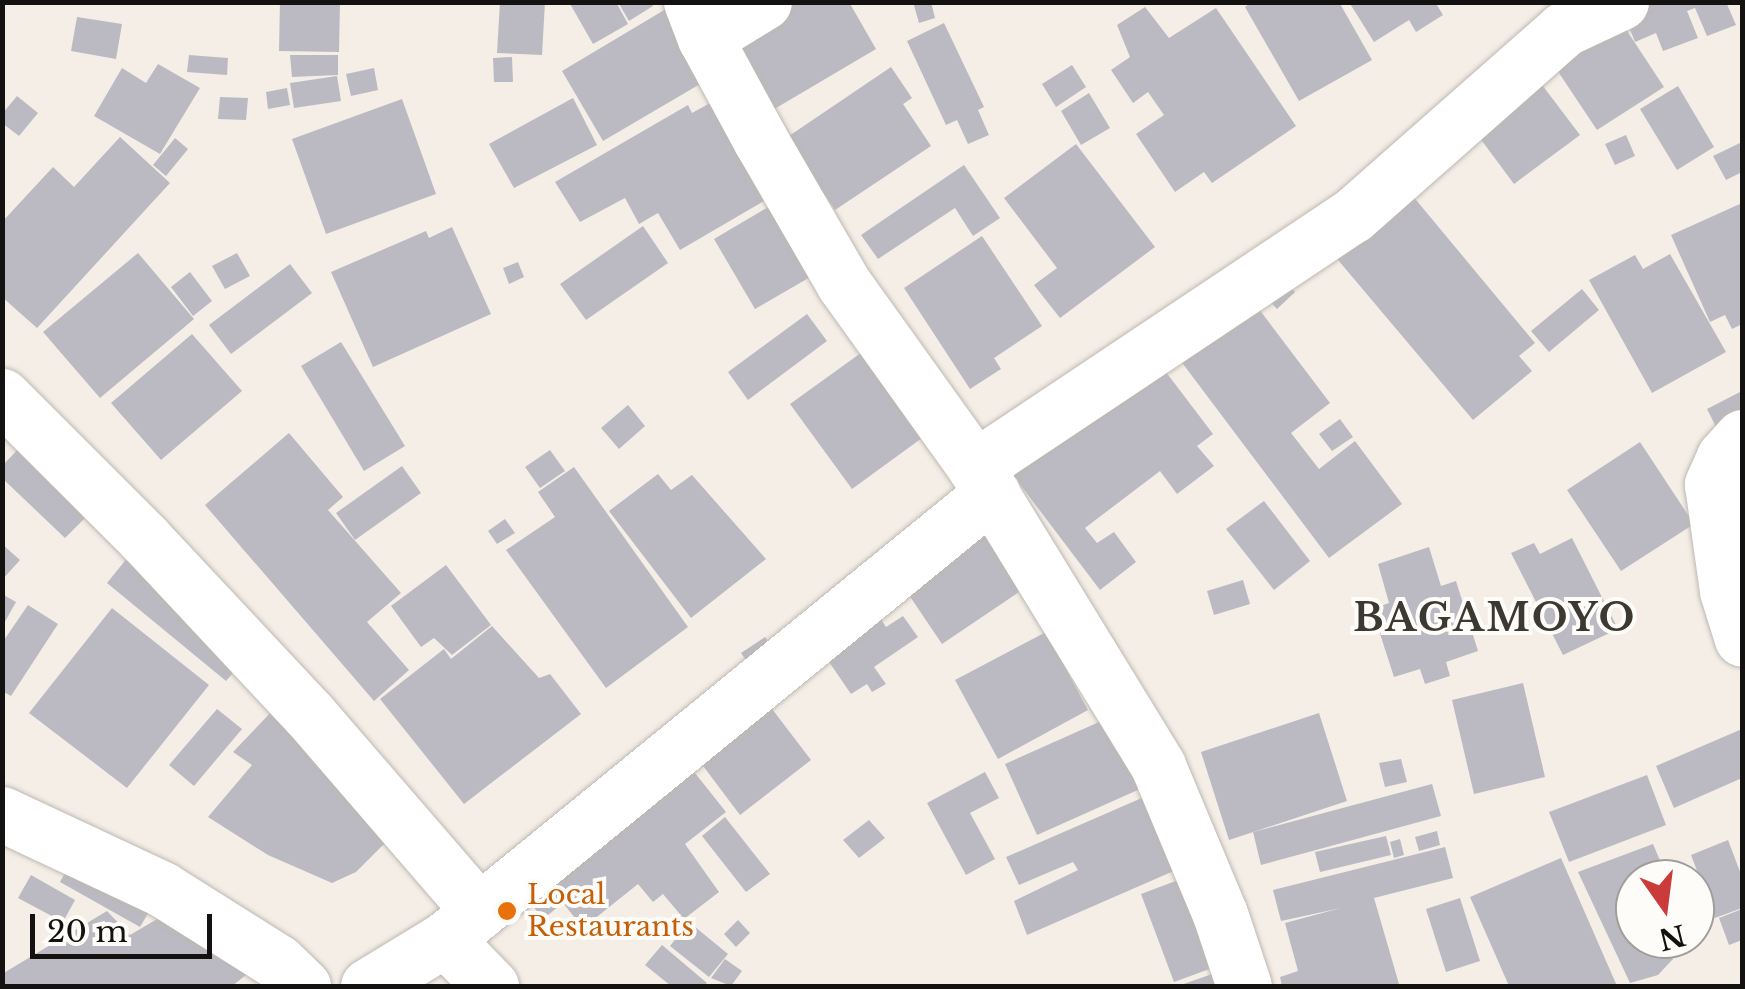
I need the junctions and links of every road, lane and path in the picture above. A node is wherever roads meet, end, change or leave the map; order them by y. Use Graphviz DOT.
graph roads {
  1 [pos="764,2"];
  2 [pos="1620,2"];
  3 [pos="698,20"];
  4 [pos="2,396"];
  5 [pos="1742,437"];
  6 [pos="984,480"];
  7 [pos="1742,639"];
  8 [pos="2,814"];
  9 [pos="462,925"];
  10 [pos="303,986"];
  11 [pos="368,986"];
  12 [pos="491,986"];
  13 [pos="1244,986"];
  1 -- 3 [label="street"];
  2 -- 6 [label="street"];
  3 -- 6 [label="street"];
  4 -- 9 [label="street"];
  5 -- 7 [label="street"];
  6 -- 9 [label="street"];
  6 -- 13 [label="street"];
  8 -- 10 [label="street"];
  9 -- 11 [label="street"];
  9 -- 12 [label="street"];
}
